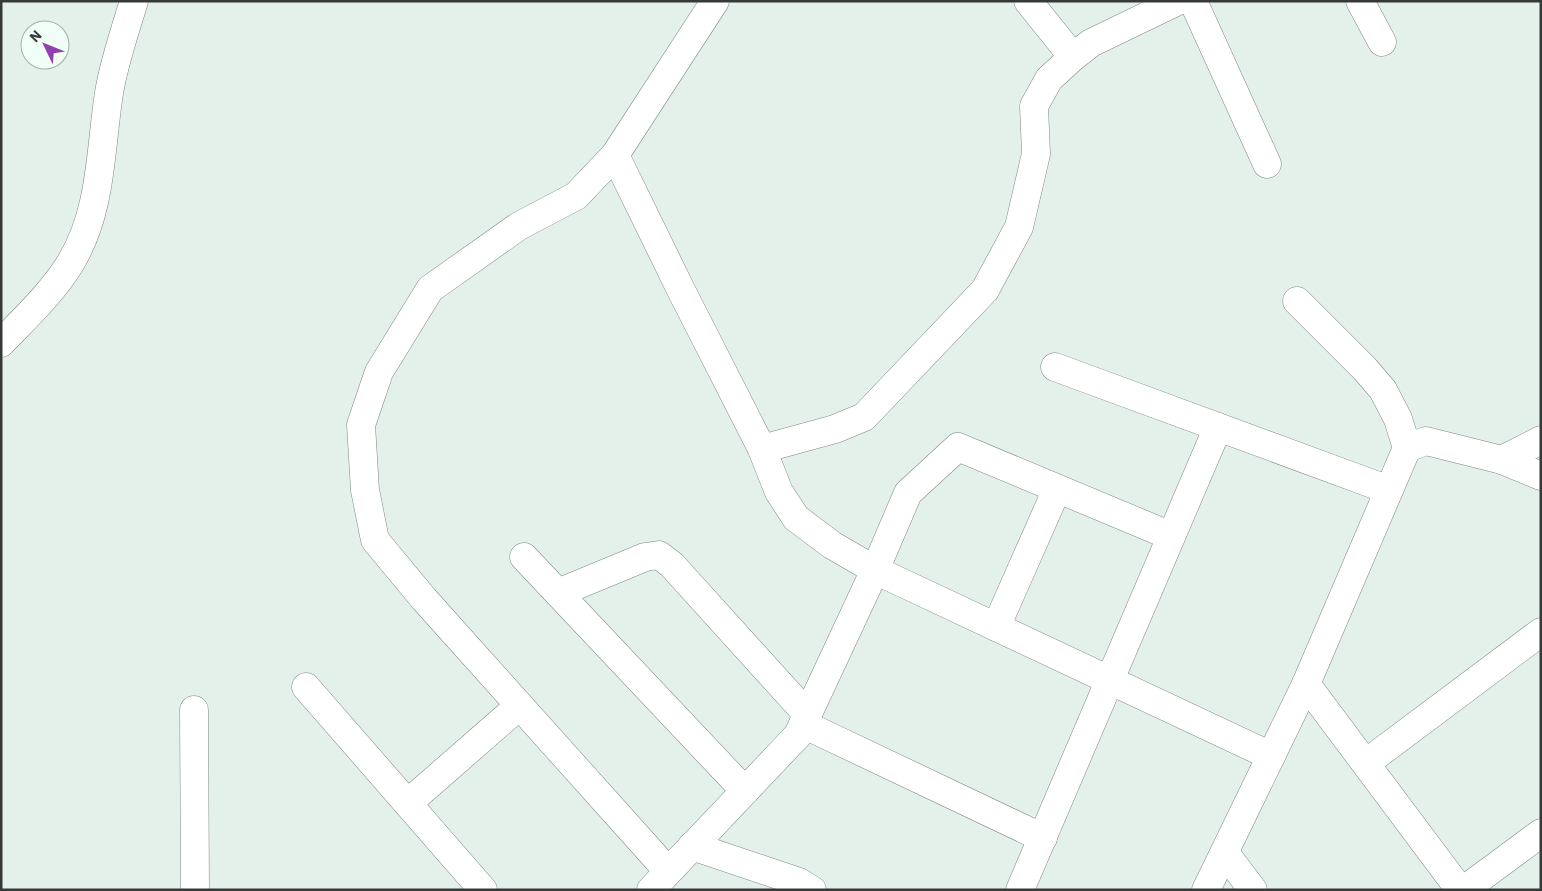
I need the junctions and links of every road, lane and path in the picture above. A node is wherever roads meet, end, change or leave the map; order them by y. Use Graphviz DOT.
graph roads {
  1 [pos="134,1"];
  2 [pos="715,1"];
  3 [pos="1028,1"];
  4 [pos="1178,1"];
  5 [pos="1193,1"];
  6 [pos="1360,1"];
  7 [pos="1382,42"];
  8 [pos="1073,57"];
  9 [pos="615,155"];
  10 [pos="1267,164"];
  11 [pos="1297,301"];
  12 [pos="1,343"];
  13 [pos="1056,368"];
  14 [pos="1218,427"];
  15 [pos="1541,440"];
  16 [pos="1407,448"];
  17 [pos="762,449"];
  18 [pos="1502,460"];
  19 [pos="1541,476"];
  20 [pos="1057,489"];
  21 [pos="1389,490"];
  22 [pos="1171,536"];
  23 [pos="524,557"];
  24 [pos="875,570"];
  25 [pos="558,593"];
  26 [pos="996,627"];
  27 [pos="1541,632"];
  28 [pos="1110,680"];
  29 [pos="1306,684"];
  30 [pos="306,687"];
  31 [pos="519,706"];
  32 [pos="194,710"];
  33 [pos="805,720"];
  34 [pos="1272,756"];
  35 [pos="1366,763"];
  36 [pos="745,791"];
  37 [pos="408,803"];
  38 [pos="1541,833"];
  39 [pos="1042,838"];
  40 [pos="692,846"];
  41 [pos="1225,853"];
  42 [pos="659,881"];
  43 [pos="195,890"];
  44 [pos="483,890"];
  45 [pos="812,890"];
  46 [pos="1020,890"];
  47 [pos="1206,890"];
  48 [pos="1253,890"];
  49 [pos="1462,890"];
  1 -- 12 [label="street"];
  2 -- 9 [label="street"];
  3 -- 8 [label="street"];
  4 -- 8 [label="street"];
  5 -- 10 [label="street"];
  6 -- 7 [label="street"];
  8 -- 17 [label="street"];
  9 -- 17 [label="street"];
  9 -- 31 [label="street"];
  11 -- 16 [label="street"];
  13 -- 14 [label="street"];
  14 -- 21 [label="street"];
  14 -- 22 [label="street"];
  15 -- 18 [label="street"];
  16 -- 18 [label="street"];
  16 -- 21 [label="street"];
  17 -- 24 [label="street"];
  18 -- 19 [label="street"];
  20 -- 22 [label="street"];
  20 -- 24 [label="street"];
  20 -- 26 [label="street"];
  21 -- 29 [label="street"];
  22 -- 28 [label="street"];
  23 -- 25 [label="street"];
  24 -- 26 [label="street"];
  24 -- 33 [label="street"];
  25 -- 33 [label="street"];
  25 -- 36 [label="street"];
  26 -- 28 [label="street"];
  27 -- 35 [label="street"];
  28 -- 34 [label="street"];
  28 -- 39 [label="street"];
  29 -- 34 [label="street"];
  29 -- 35 [label="street"];
  30 -- 37 [label="street"];
  31 -- 37 [label="street"];
  31 -- 42 [label="street"];
  32 -- 43 [label="street"];
  33 -- 36 [label="street"];
  33 -- 39 [label="street"];
  34 -- 41 [label="street"];
  35 -- 49 [label="street"];
  36 -- 40 [label="street"];
  37 -- 44 [label="street"];
  38 -- 49 [label="street"];
  39 -- 46 [label="street"];
  40 -- 42 [label="street"];
  40 -- 45 [label="street"];
  41 -- 47 [label="street"];
  41 -- 48 [label="street"];
}
